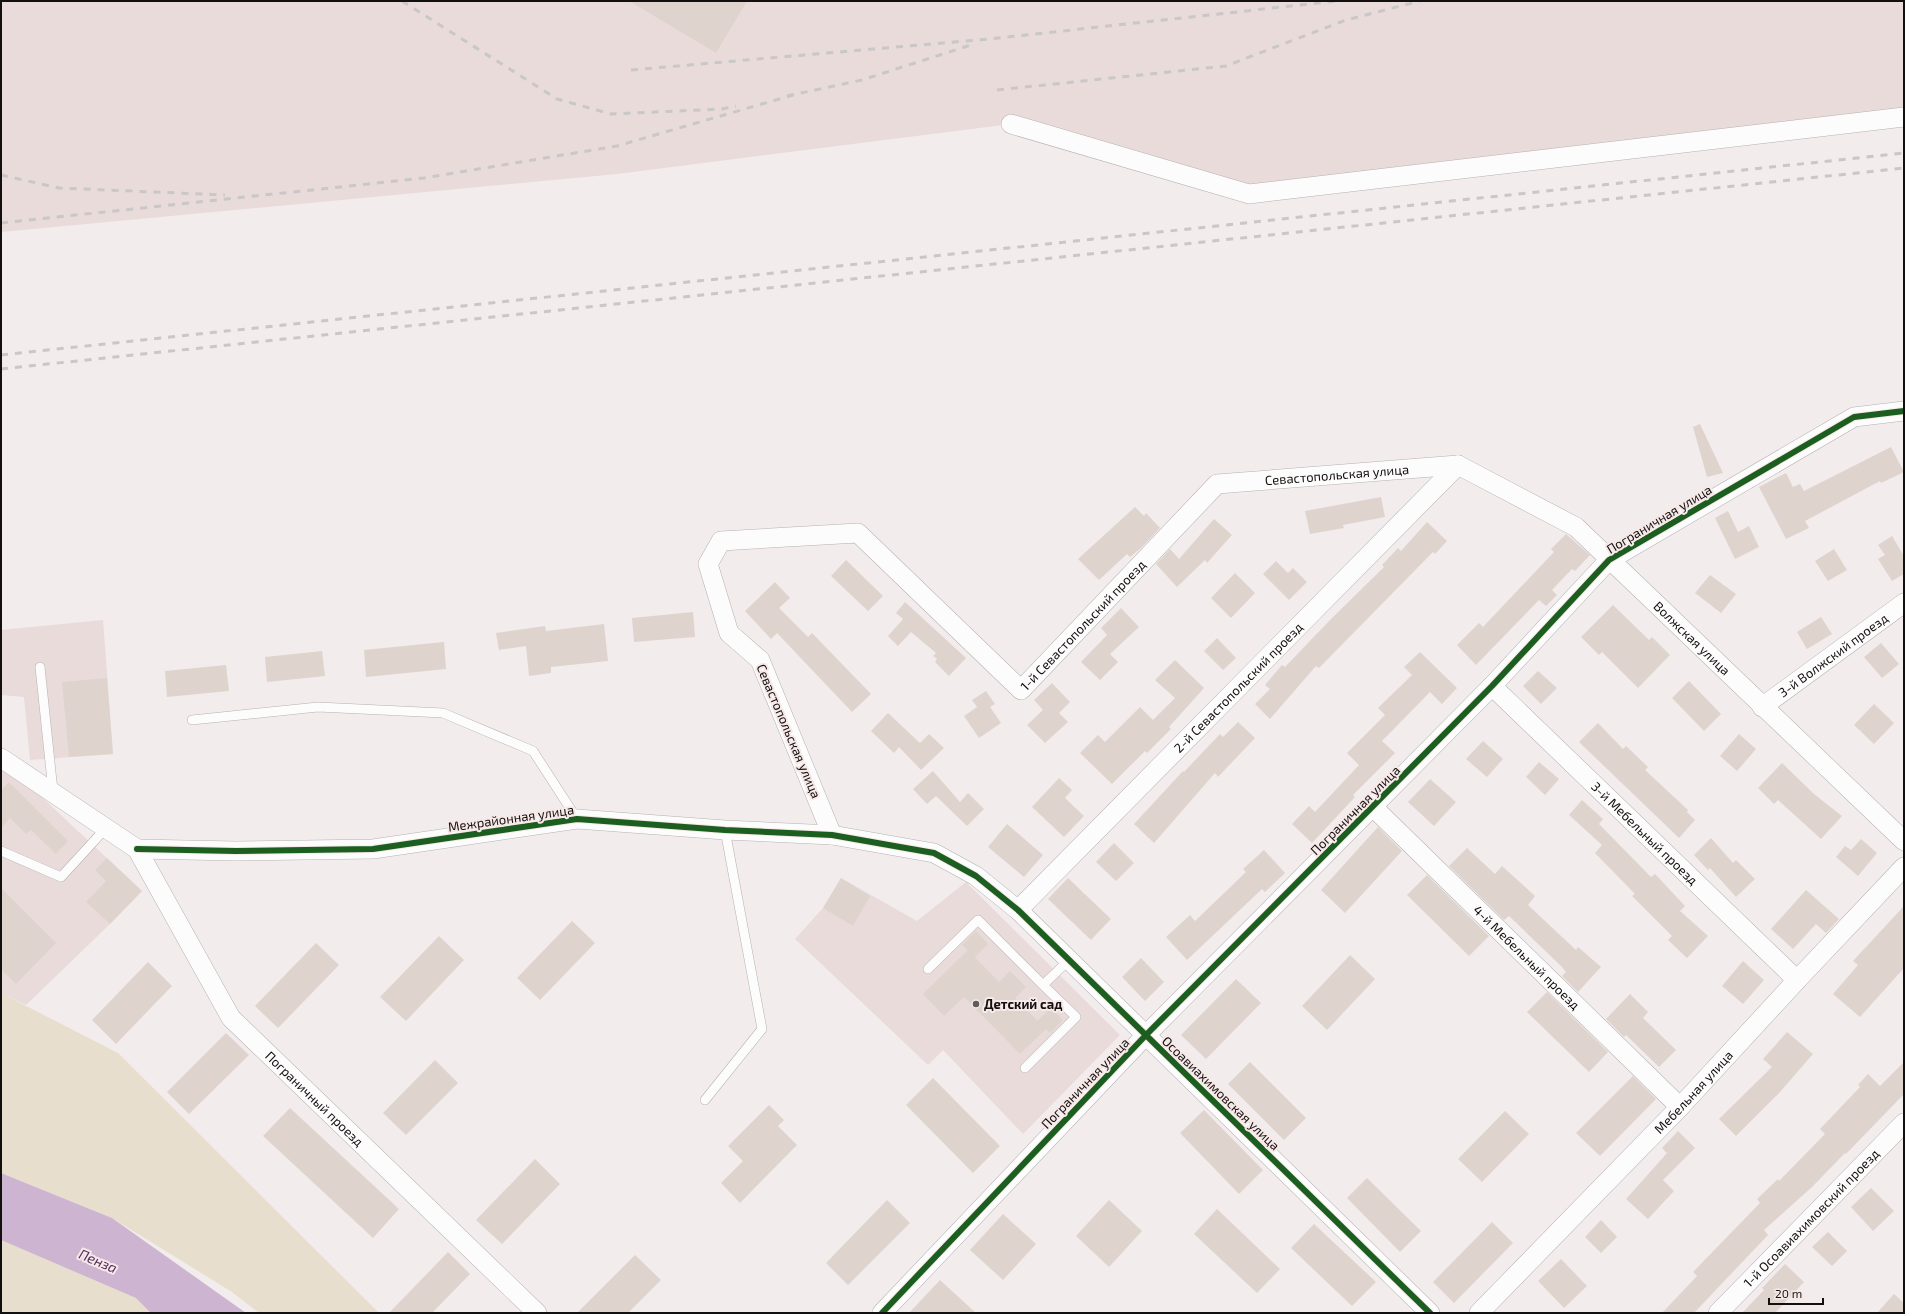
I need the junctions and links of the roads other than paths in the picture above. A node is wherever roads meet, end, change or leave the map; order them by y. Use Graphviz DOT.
graph roads {
  1 [pos="1904,117"];
  2 [pos="1011,124"];
  3 [pos="1904,411"];
  4 [pos="1458,465"];
  5 [pos="1217,484"];
  6 [pos="858,533"];
  7 [pos="1609,560"];
  8 [pos="1904,603"];
  9 [pos="40,667"];
  10 [pos="1492,686"];
  11 [pos="1762,707"];
  12 [pos="192,720"];
  13 [pos="1,758"];
  14 [pos="53,793"];
  15 [pos="1373,807"];
  16 [pos="577,819"];
  17 [pos="106,828"];
  18 [pos="725,830"];
  19 [pos="832,835"];
  20 [pos="1904,841"];
  21 [pos="137,849"];
  22 [pos="1,851"];
  23 [pos="1904,868"];
  24 [pos="976,876"];
  25 [pos="1018,910"];
  26 [pos="1069,960"];
  27 [pos="928,970"];
  28 [pos="1797,980"];
  29 [pos="1044,985"];
  30 [pos="1146,1035"];
  31 [pos="1025,1068"];
  32 [pos="705,1100"];
  33 [pos="1680,1107"];
  34 [pos="1904,1123"];
  35 [pos="537,1313"];
  36 [pos="882,1313"];
  37 [pos="1430,1313"];
  38 [pos="1478,1313"];
  39 [pos="1718,1313"];
  1 -- 2 [label="street"];
  3 -- 7 [label="street, Пограничная улица"];
  4 -- 5 [label="street, Севастопольская улица"];
  4 -- 7 [label="street, Волжская улица"];
  4 -- 25 [label="street, 2-й Севастопольский проезд"];
  5 -- 6 [label="street, 1-й Севастопольский проезд"];
  6 -- 19 [label="street, Севастопольская улица"];
  7 -- 10 [label="street, Пограничная улица"];
  7 -- 11 [label="street, Волжская улица"];
  8 -- 11 [label="street, 3-й Волжский проезд"];
  9 -- 14 [label="lane"];
  10 -- 15 [label="street, Пограничная улица"];
  10 -- 28 [label="street, 3-й Мебельный проезд"];
  11 -- 20 [label="street, Волжская улица"];
  12 -- 16 [label="lane"];
  13 -- 14 [label="street"];
  14 -- 17 [label="street"];
  15 -- 30 [label="street, Пограничная улица"];
  15 -- 33 [label="street, 4-й Мебельный проезд"];
  16 -- 18 [label="street, Межрайонная улица"];
  16 -- 21 [label="street, Межрайонная улица"];
  17 -- 21 [label="street"];
  17 -- 22 [label="lane"];
  18 -- 19 [label="street, Межрайонная улица"];
  18 -- 32 [label="lane"];
  19 -- 24 [label="street, Межрайонная улица"];
  21 -- 35 [label="street, Пограничный проезд"];
  23 -- 28 [label="street, Мебельная улица"];
  24 -- 25 [label="street, Осоавиахимовская улица"];
  25 -- 26 [label="street, Осоавиахимовская улица"];
  26 -- 29 [label="lane"];
  26 -- 30 [label="street, Осоавиахимовская улица"];
  27 -- 29 [label="lane"];
  28 -- 33 [label="street, Мебельная улица"];
  29 -- 31 [label="lane"];
  30 -- 36 [label="street, Пограничная улица"];
  30 -- 37 [label="street, Осоавиахимовская улица"];
  33 -- 38 [label="street, Мебельная улица"];
  34 -- 39 [label="street, 1-й Осоавиахимовский проезд"];
}
